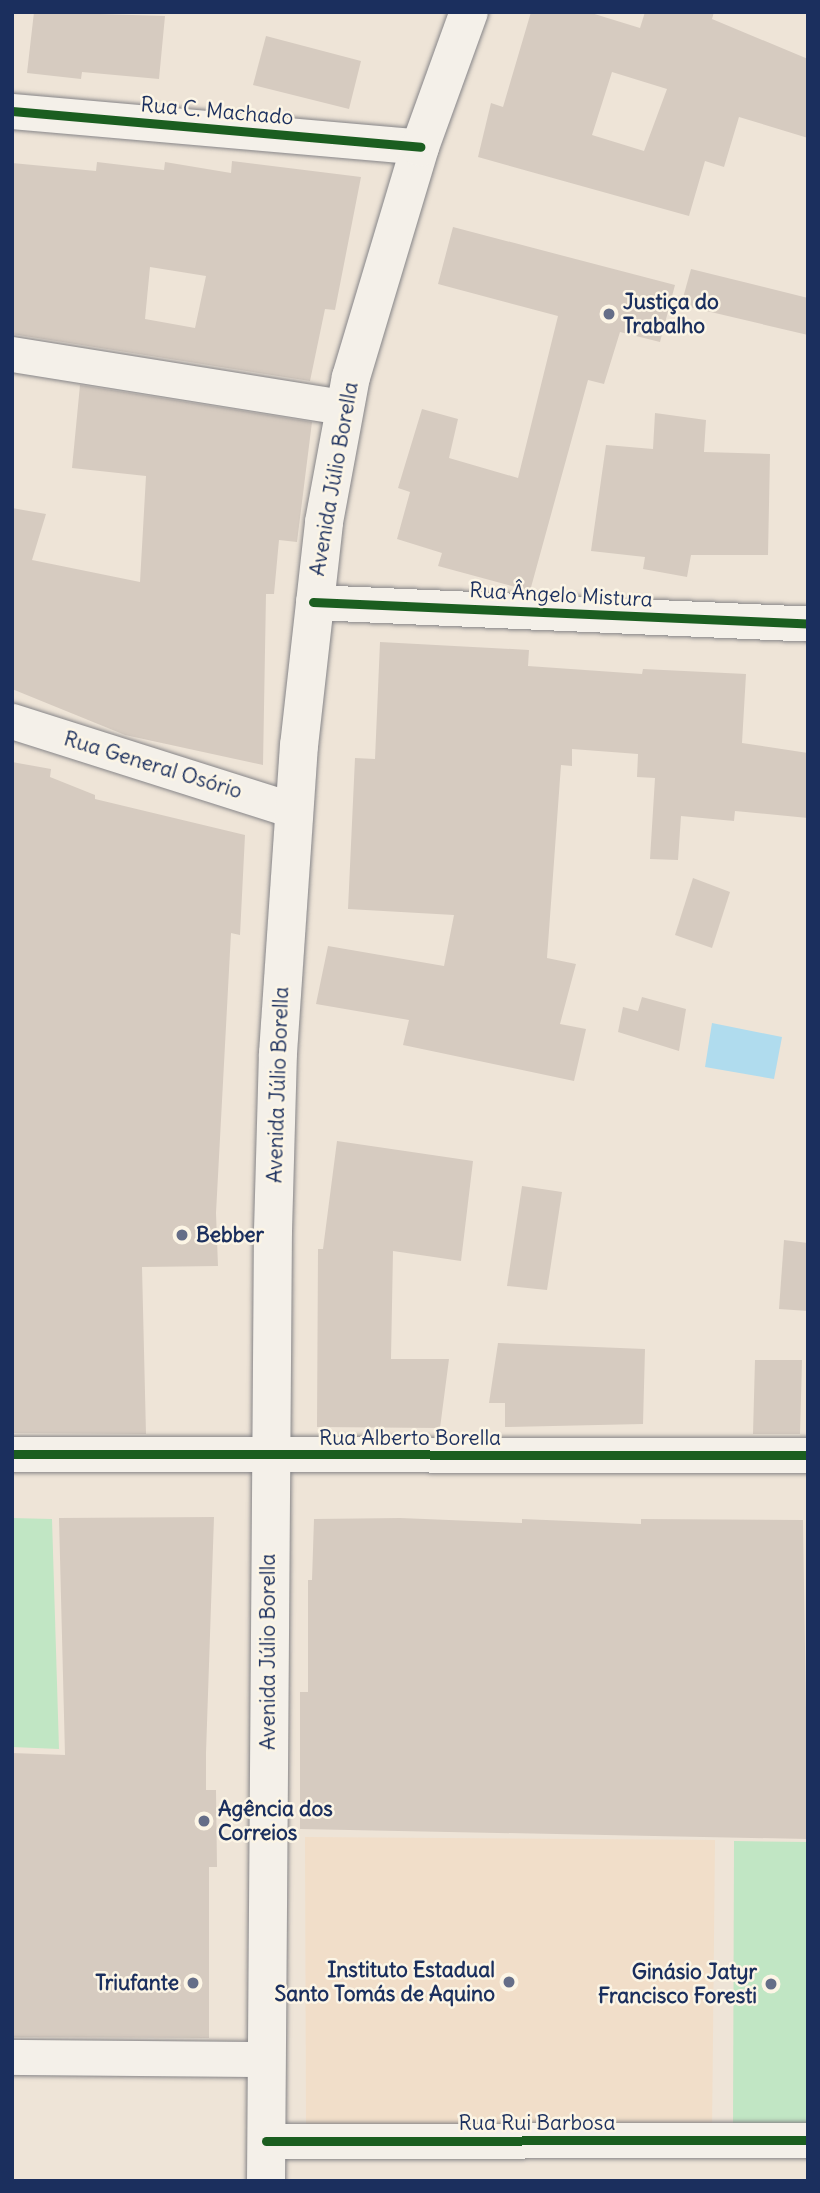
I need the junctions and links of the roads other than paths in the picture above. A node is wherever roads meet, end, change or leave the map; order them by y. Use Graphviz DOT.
graph roads {
  1 [pos="469,12"];
  2 [pos="12,111"];
  3 [pos="420,147"];
  4 [pos="12,354"];
  5 [pos="344,407"];
  6 [pos="313,603"];
  7 [pos="808,624"];
  8 [pos="12,721"];
  9 [pos="293,810"];
  10 [pos="12,1454"];
  11 [pos="808,1455"];
  12 [pos="270,1456"];
  13 [pos="12,2057"];
  14 [pos="265,2059"];
  15 [pos="808,2140"];
  16 [pos="266,2141"];
  17 [pos="266,2181"];
  1 -- 3 [label="main road, Avenida Júlio Borella"];
  2 -- 3 [label="street, Rua C. Machado"];
  3 -- 5 [label="main road, Avenida Júlio Borella"];
  4 -- 5 [label="street"];
  5 -- 6 [label="main road, Avenida Júlio Borella"];
  6 -- 7 [label="street, Rua Ângelo Mistura"];
  6 -- 9 [label="main road, Avenida Júlio Borella"];
  8 -- 9 [label="street, Rua General Osório"];
  9 -- 12 [label="main road, Avenida Júlio Borella"];
  10 -- 12 [label="street, Rua Alberto Borella"];
  11 -- 12 [label="street, Rua Alberto Borella"];
  12 -- 14 [label="main road, Avenida Júlio Borella"];
  13 -- 14 [label="street"];
  14 -- 16 [label="main road, Avenida Júlio Borella"];
  15 -- 16 [label="street, Rua Rui Barbosa"];
  16 -- 17 [label="main road, Avenida Júlio Borella"];
}
